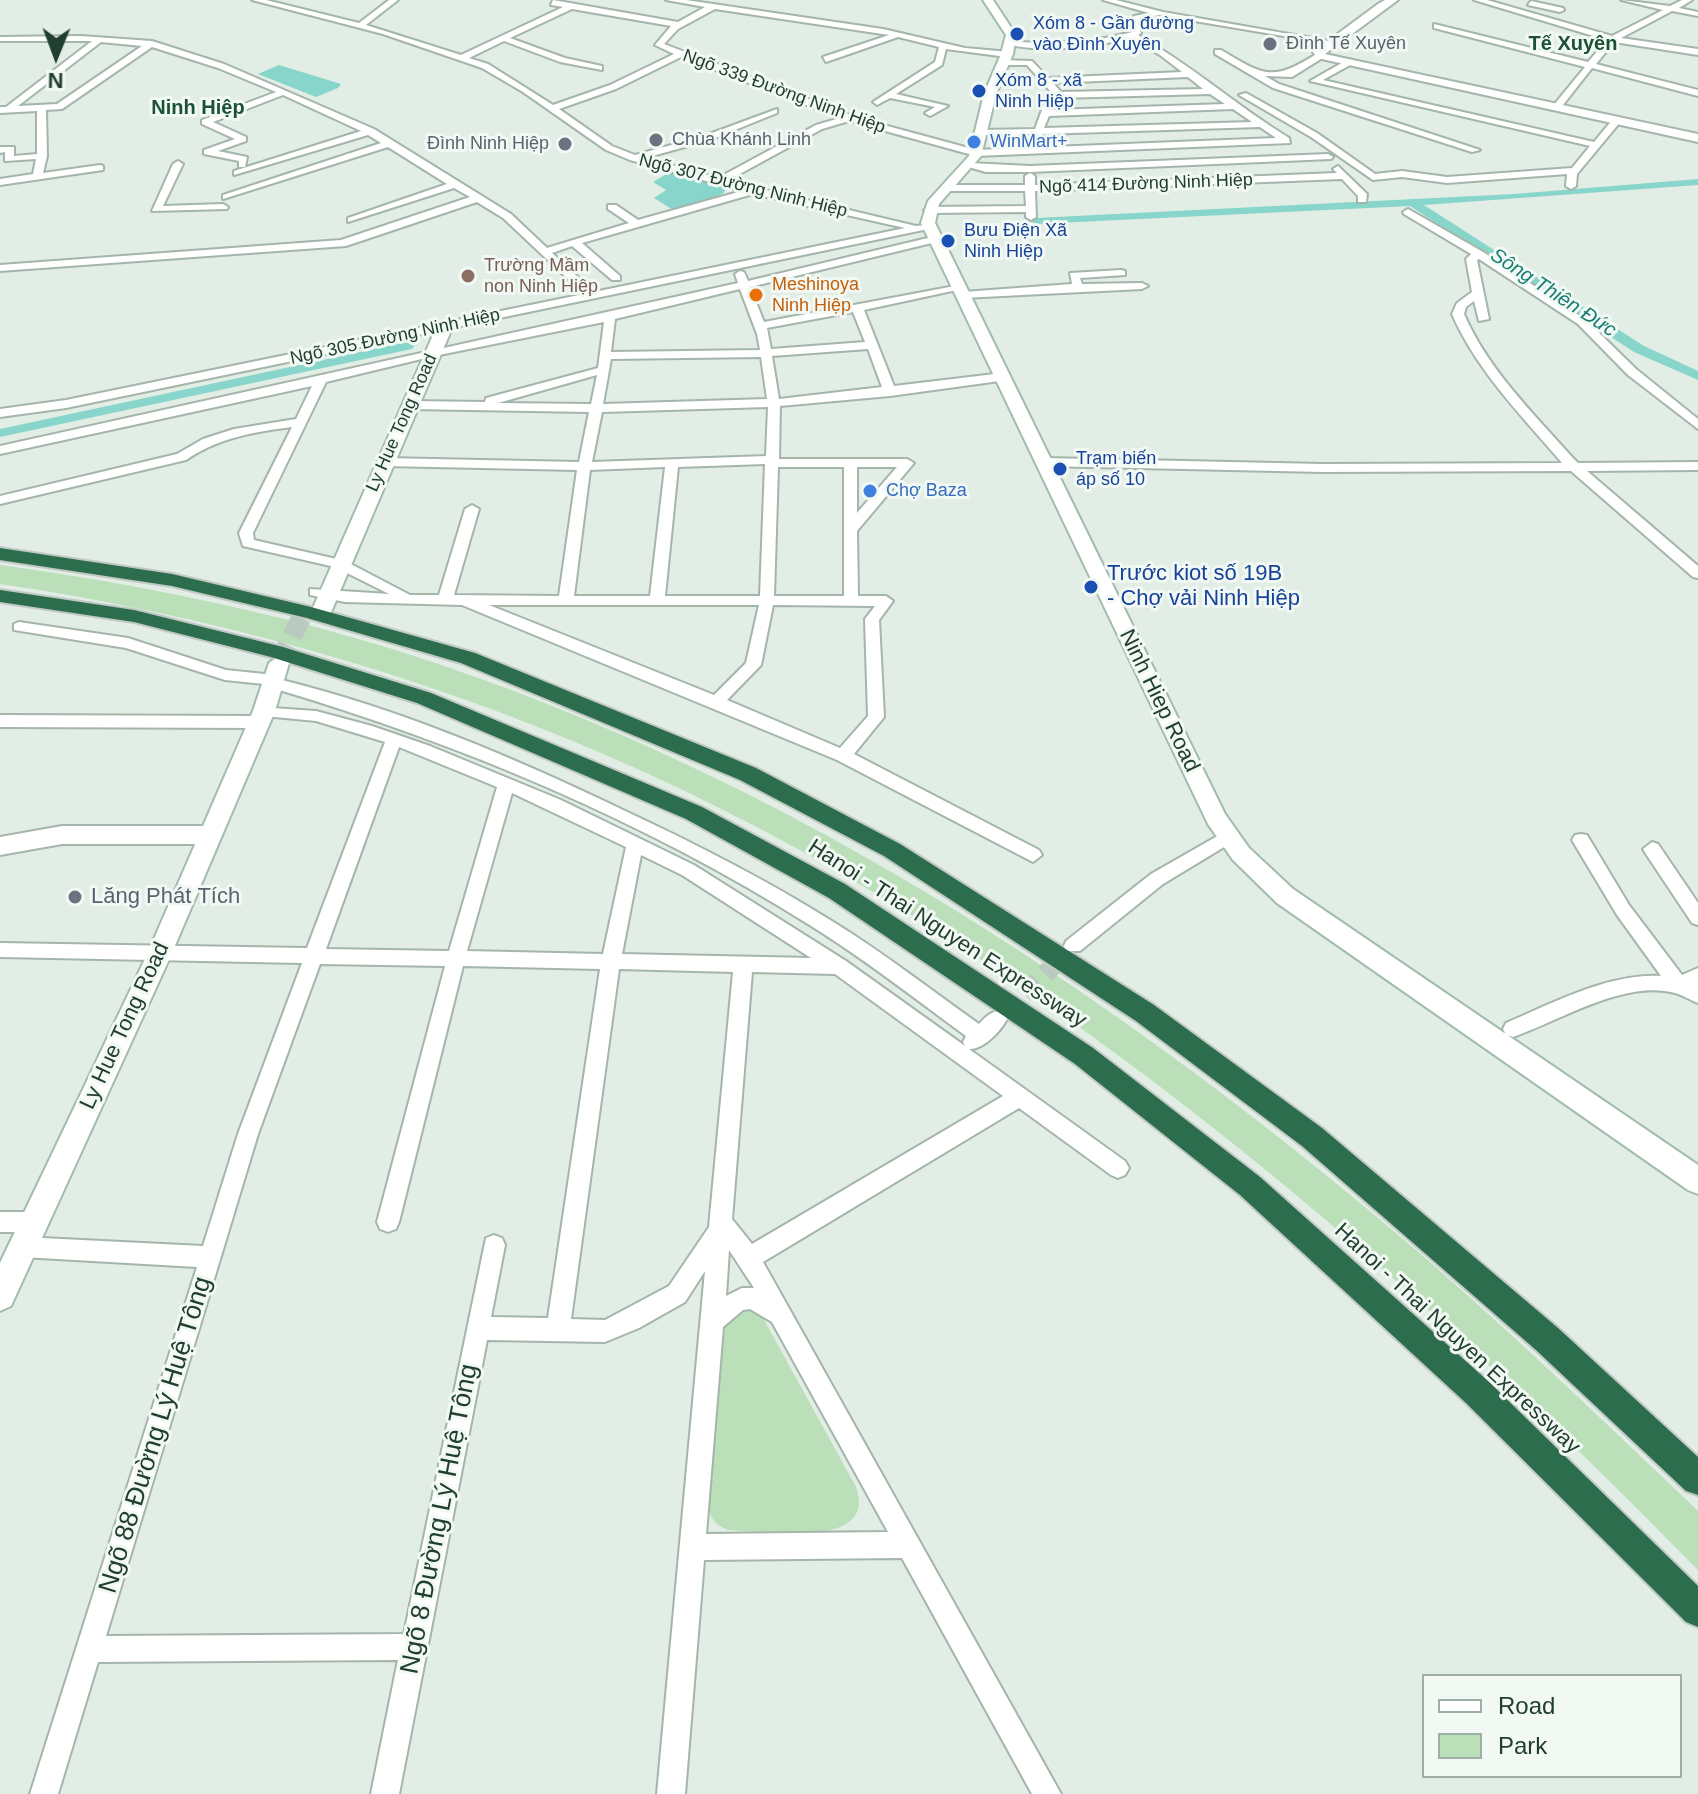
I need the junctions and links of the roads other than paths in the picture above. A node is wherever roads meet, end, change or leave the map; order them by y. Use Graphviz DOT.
graph roads {
  1 [pos="256,0"];
  2 [pos="394,0"];
  3 [pos="559,0"];
  4 [pos="670,0"];
  5 [pos="750,0"];
  6 [pos="988,0"];
  7 [pos="1107,0"];
  8 [pos="1393,0"];
  9 [pos="1478,0"];
  10 [pos="1521,0"];
  11 [pos="1625,0"];
  12 [pos="1688,0"];
  13 [pos="281,3"];
  14 [pos="714,6"];
  15 [pos="569,7"];
  16 [pos="731,9"];
  17 [pos="1671,9"];
  18 [pos="1560,10"];
  19 [pos="1169,12"];
  20 [pos="1698,14"];
  21 [pos="361,25"];
  22 [pos="679,25"];
  23 [pos="1437,26"];
  24 [pos="1134,34"];
  25 [pos="897,35"];
  26 [pos="0,39"];
  27 [pos="100,39"];
  28 [pos="505,39"];
  29 [pos="1613,39"];
  30 [pos="1331,42"];
  31 [pos="152,43"];
  32 [pos="943,46"];
  33 [pos="1010,49"];
  34 [pos="1218,52"];
  35 [pos="1698,52"];
  36 [pos="680,54"];
  37 [pos="1321,55"];
  38 [pos="464,57"];
  39 [pos="826,59"];
  40 [pos="1029,63"];
  41 [pos="1347,63"];
  42 [pos="1588,67"];
  43 [pos="599,68"];
  44 [pos="1250,72"];
  45 [pos="1189,74"];
  46 [pos="1317,81"];
  47 [pos="1199,82"];
  48 [pos="1276,86"];
  49 [pos="1053,87"];
  50 [pos="1212,91"];
  51 [pos="284,92"];
  52 [pos="1698,93"];
  53 [pos="890,95"];
  54 [pos="1243,95"];
  55 [pos="877,102"];
  56 [pos="1235,106"];
  57 [pos="1336,107"];
  58 [pos="41,108"];
  59 [pos="552,108"];
  60 [pos="1556,108"];
  61 [pos="4,110"];
  62 [pos="774,111"];
  63 [pos="930,113"];
  64 [pos="1045,113"];
  65 [pos="1329,116"];
  66 [pos="850,118"];
  67 [pos="1616,121"];
  68 [pos="1261,124"];
  69 [pos="1321,126"];
  70 [pos="371,131"];
  71 [pos="1039,131"];
  72 [pos="14,135"];
  73 [pos="1314,135"];
  74 [pos="1698,138"];
  75 [pos="1286,140"];
  76 [pos="391,143"];
  77 [pos="1596,145"];
  78 [pos="1032,149"];
  79 [pos="6,150"];
  80 [pos="976,151"];
  81 [pos="42,156"];
  82 [pos="1328,157"];
  83 [pos="633,158"];
  84 [pos="178,164"];
  85 [pos="100,168"];
  86 [pos="1030,169"];
  87 [pos="1575,171"];
  88 [pos="1345,176"];
  89 [pos="1498,176"];
  90 [pos="37,177"];
  91 [pos="1461,179"];
  92 [pos="719,181"];
  93 [pos="0,182"];
  94 [pos="456,184"];
  95 [pos="1571,186"];
  96 [pos="946,188"];
  97 [pos="1030,188"];
  98 [pos="754,190"];
  99 [pos="1483,193"];
  100 [pos="478,198"];
  101 [pos="1362,200"];
  102 [pos="612,207"];
  103 [pos="1409,212"];
  104 [pos="352,220"];
  105 [pos="637,224"];
  106 [pos="931,225"];
  107 [pos="574,242"];
  108 [pos="545,252"];
  109 [pos="1479,254"];
  110 [pos="737,265"];
  111 [pos="0,268"];
  112 [pos="1121,273"];
  113 [pos="616,278"];
  114 [pos="744,283"];
  115 [pos="1142,286"];
  116 [pos="1078,287"];
  117 [pos="961,292"];
  118 [pos="1477,294"];
  119 [pos="592,296"];
  120 [pos="857,306"];
  121 [pos="610,317"];
  122 [pos="1483,319"];
  123 [pos="445,326"];
  124 [pos="760,326"];
  125 [pos="872,345"];
  126 [pos="434,352"];
  127 [pos="766,353"];
  128 [pos="604,363"];
  129 [pos="1003,377"];
  130 [pos="321,380"];
  131 [pos="890,392"];
  132 [pos="774,403"];
  133 [pos="410,405"];
  134 [pos="466,407"];
  135 [pos="597,408"];
  136 [pos="0,413"];
  137 [pos="301,422"];
  138 [pos="1698,425"];
  139 [pos="0,450"];
  140 [pos="384,462"];
  141 [pos="772,462"];
  142 [pos="1044,462"];
  143 [pos="672,463"];
  144 [pos="851,463"];
  145 [pos="585,466"];
  146 [pos="1573,466"];
  147 [pos="1698,466"];
  148 [pos="0,500"];
  149 [pos="472,509"];
  150 [pos="850,530"];
  151 [pos="0,554"];
  152 [pos="340,564"];
  153 [pos="1698,574"];
  154 [pos="0,596"];
  155 [pos="411,599"];
  156 [pos="445,600"];
  157 [pos="464,600"];
  158 [pos="318,601"];
  159 [pos="566,601"];
  160 [pos="657,601"];
  161 [pos="767,601"];
  162 [pos="851,601"];
  163 [pos="19,627"];
  164 [pos="283,674"];
  165 [pos="716,702"];
  166 [pos="262,716"];
  167 [pos="0,721"];
  168 [pos="394,739"];
  169 [pos="843,756"];
  170 [pos="506,785"];
  171 [pos="210,835"];
  172 [pos="1228,836"];
  173 [pos="1581,840"];
  174 [pos="635,843"];
  175 [pos="0,846"];
  176 [pos="1652,849"];
  177 [pos="1033,855"];
  178 [pos="1698,918"];
  179 [pos="1073,946"];
  180 [pos="0,950"];
  181 [pos="159,955"];
  182 [pos="312,956"];
  183 [pos="456,958"];
  184 [pos="611,960"];
  185 [pos="743,965"];
  186 [pos="839,966"];
  187 [pos="1698,976"];
  188 [pos="1689,991"];
  189 [pos="997,1019"];
  190 [pos="1513,1029"];
  191 [pos="980,1035"];
  192 [pos="960,1054"];
  193 [pos="1020,1097"];
  194 [pos="1118,1168"];
  195 [pos="1694,1171"];
  196 [pos="0,1222"];
  197 [pos="33,1222"];
  198 [pos="388,1222"];
  199 [pos="723,1225"];
  200 [pos="494,1245"];
  201 [pos="22,1247"];
  202 [pos="211,1257"];
  203 [pos="749,1258"];
  204 [pos="0,1296"];
  205 [pos="780,1315"];
  206 [pos="711,1323"];
  207 [pos="478,1328"];
  208 [pos="558,1331"];
  209 [pos="1698,1479"];
  210 [pos="906,1545"];
  211 [pos="695,1547"];
  212 [pos="1698,1610"];
  213 [pos="415,1647"];
  214 [pos="89,1649"];
  215 [pos="44,1794"];
  216 [pos="385,1794"];
  217 [pos="671,1794"];
  218 [pos="1047,1794"];
  1 -- 13 [label="street, Ngõ 307 Đường Ninh Hiệp"];
  2 -- 21 [label="street"];
  3 -- 15 [label="street"];
  4 -- 14 [label="street"];
  5 -- 16 [label="street"];
  6 -- 33 [label="main road"];
  7 -- 19 [label="street"];
  8 -- 30 [label="main road"];
  9 -- 29 [label="street"];
  10 -- 18 [label="street"];
  11 -- 17 [label="street"];
  12 -- 17 [label="street"];
  13 -- 21 [label="street, Ngõ 307 Đường Ninh Hiệp"];
  14 -- 16 [label="street"];
  14 -- 22 [label="street, Ngõ 339 Đường Ninh Hiệp"];
  15 -- 22 [label="street"];
  15 -- 28 [label="street"];
  16 -- 25 [label="street"];
  17 -- 20 [label="street"];
  17 -- 29 [label="street"];
  19 -- 24 [label="street"];
  19 -- 30 [label="street"];
  21 -- 38 [label="street, Ngõ 307 Đường Ninh Hiệp"];
  22 -- 36 [label="street, Ngõ 339 Đường Ninh Hiệp"];
  23 -- 42 [label="street"];
  24 -- 33 [label="street"];
  24 -- 45 [label="street"];
  25 -- 32 [label="street"];
  25 -- 39 [label="street"];
  26 -- 27 [label="street"];
  27 -- 31 [label="street"];
  27 -- 61 [label="street"];
  28 -- 38 [label="street"];
  28 -- 43 [label="street"];
  29 -- 35 [label="street"];
  29 -- 42 [label="street"];
  30 -- 37 [label="main road"];
  31 -- 51 [label="street"];
  31 -- 58 [label="street"];
  32 -- 33 [label="street"];
  32 -- 53 [label="street"];
  33 -- 40 [label="street"];
  33 -- 40 [label="street"];
  33 -- 80 [label="main road"];
  34 -- 44 [label="street"];
  36 -- 59 [label="street"];
  36 -- 66 [label="street, Ngõ 339 Đường Ninh Hiệp"];
  37 -- 41 [label="main road"];
  37 -- 44 [label="street"];
  38 -- 59 [label="street, Ngõ 307 Đường Ninh Hiệp"];
  40 -- 49 [label="street"];
  41 -- 46 [label="street"];
  41 -- 60 [label="main road"];
  42 -- 52 [label="street"];
  42 -- 60 [label="street"];
  44 -- 48 [label="street"];
  45 -- 47 [label="street"];
  45 -- 49 [label="street"];
  46 -- 48 [label="street"];
  46 -- 77 [label="street"];
  47 -- 49 [label="street"];
  47 -- 50 [label="street"];
  48 -- 57 [label="street"];
  49 -- 50 [label="street"];
  49 -- 64 [label="street"];
  50 -- 56 [label="street"];
  51 -- 70 [label="street"];
  51 -- 70 [label="street"];
  53 -- 55 [label="street"];
  53 -- 63 [label="street"];
  54 -- 73 [label="street"];
  56 -- 64 [label="street"];
  56 -- 68 [label="street"];
  57 -- 65 [label="street"];
  57 -- 89 [label="street"];
  58 -- 61 [label="street"];
  58 -- 81 [label="street"];
  59 -- 83 [label="street, Ngõ 307 Đường Ninh Hiệp"];
  60 -- 67 [label="main road"];
  62 -- 83 [label="street"];
  64 -- 71 [label="street"];
  66 -- 80 [label="street, Ngõ 339 Đường Ninh Hiệp"];
  66 -- 92 [label="street"];
  67 -- 74 [label="main road"];
  67 -- 77 [label="street"];
  68 -- 71 [label="street"];
  68 -- 75 [label="street"];
  69 -- 73 [label="street"];
  70 -- 76 [label="street"];
  71 -- 78 [label="street"];
  71 -- 80 [label="street"];
  72 -- 79 [label="street"];
  73 -- 91 [label="street"];
  75 -- 78 [label="street"];
  75 -- 82 [label="street"];
  76 -- 84 [label="street"];
  76 -- 94 [label="street"];
  77 -- 87 [label="street"];
  78 -- 80 [label="street"];
  78 -- 86 [label="street"];
  79 -- 81 [label="street"];
  80 -- 86 [label="street"];
  80 -- 96 [label="main road"];
  81 -- 90 [label="street"];
  82 -- 86 [label="street"];
  82 -- 88 [label="street"];
  83 -- 92 [label="street, Ngõ 307 Đường Ninh Hiệp"];
  85 -- 90 [label="street"];
  86 -- 97 [label="street"];
  87 -- 89 [label="street"];
  87 -- 95 [label="street"];
  88 -- 97 [label="street, Ngõ 414 Đường Ninh Hiệp"];
  88 -- 101 [label="street"];
  89 -- 91 [label="street"];
  90 -- 93 [label="street"];
  91 -- 99 [label="street"];
  92 -- 98 [label="street, Ngõ 307 Đường Ninh Hiệp"];
  94 -- 100 [label="street"];
  94 -- 104 [label="street"];
  96 -- 97 [label="street, Ngõ 414 Đường Ninh Hiệp"];
  96 -- 106 [label="main road"];
  97 -- 106 [label="street"];
  98 -- 105 [label="street"];
  98 -- 106 [label="street, Ngõ 307 Đường Ninh Hiệp"];
  100 -- 108 [label="street"];
  100 -- 111 [label="street"];
  102 -- 105 [label="street"];
  103 -- 109 [label="street"];
  105 -- 107 [label="street"];
  106 -- 110 [label="street, Ngõ 305 Đường Ninh Hiệp"];
  106 -- 114 [label="street"];
  106 -- 117 [label="main road, Ninh Hiep Road"];
  107 -- 108 [label="street"];
  107 -- 113 [label="street"];
  108 -- 119 [label="street"];
  109 -- 118 [label="street"];
  109 -- 138 [label="street"];
  110 -- 114 [label="street"];
  110 -- 119 [label="street, Ngõ 305 Đường Ninh Hiệp"];
  112 -- 116 [label="street"];
  114 -- 121 [label="street"];
  114 -- 124 [label="street"];
  115 -- 116 [label="street"];
  116 -- 117 [label="street"];
  117 -- 120 [label="street"];
  117 -- 129 [label="main road, Ninh Hiep Road"];
  118 -- 122 [label="street"];
  118 -- 146 [label="street"];
  119 -- 123 [label="street, Ngõ 305 Đường Ninh Hiệp"];
  120 -- 124 [label="street"];
  120 -- 125 [label="street"];
  121 -- 126 [label="street"];
  121 -- 128 [label="street"];
  123 -- 126 [label="main road, Ly Hue Tong Road"];
  123 -- 136 [label="street, Ngõ 305 Đường Ninh Hiệp"];
  124 -- 127 [label="street"];
  125 -- 127 [label="street"];
  125 -- 131 [label="street"];
  126 -- 130 [label="street"];
  126 -- 133 [label="main road, Ly Hue Tong Road"];
  127 -- 128 [label="street"];
  127 -- 132 [label="street"];
  128 -- 134 [label="street"];
  128 -- 135 [label="street"];
  129 -- 131 [label="street"];
  129 -- 142 [label="main road, Ninh Hiep Road"];
  130 -- 137 [label="street"];
  130 -- 139 [label="street"];
  131 -- 132 [label="street"];
  132 -- 135 [label="street"];
  132 -- 141 [label="street"];
  133 -- 134 [label="street"];
  133 -- 140 [label="main road, Ly Hue Tong Road"];
  134 -- 135 [label="street"];
  135 -- 145 [label="street"];
  137 -- 148 [label="street"];
  137 -- 152 [label="street"];
  140 -- 145 [label="street"];
  140 -- 152 [label="main road, Ly Hue Tong Road"];
  141 -- 143 [label="street"];
  141 -- 144 [label="street"];
  141 -- 161 [label="street"];
  142 -- 146 [label="street"];
  142 -- 172 [label="main road, Ninh Hiep Road"];
  143 -- 145 [label="street"];
  143 -- 160 [label="street"];
  144 -- 150 [label="street"];
  144 -- 150 [label="street"];
  145 -- 159 [label="street"];
  146 -- 147 [label="street"];
  146 -- 153 [label="street"];
  149 -- 156 [label="street"];
  150 -- 162 [label="street"];
  151 -- 209 [label="highway, Hanoi - Thai Nguyen Expressway"];
  152 -- 155 [label="street"];
  152 -- 158 [label="main road, Ly Hue Tong Road"];
  154 -- 212 [label="highway, Hanoi - Thai Nguyen Expressway"];
  155 -- 156 [label="street"];
  155 -- 158 [label="street"];
  156 -- 157 [label="street"];
  157 -- 159 [label="street"];
  157 -- 165 [label="street"];
  159 -- 160 [label="street"];
  160 -- 161 [label="street"];
  161 -- 162 [label="street"];
  161 -- 165 [label="street"];
  162 -- 169 [label="street"];
  163 -- 164 [label="street"];
  164 -- 166 [label="main road, Ly Hue Tong Road"];
  164 -- 191 [label="street"];
  165 -- 169 [label="street"];
  166 -- 167 [label="street"];
  166 -- 168 [label="street"];
  166 -- 171 [label="main road, Ly Hue Tong Road"];
  168 -- 170 [label="street"];
  168 -- 182 [label="street"];
  169 -- 177 [label="street"];
  170 -- 174 [label="street"];
  170 -- 183 [label="street"];
  171 -- 175 [label="main road"];
  171 -- 181 [label="main road, Ly Hue Tong Road"];
  172 -- 179 [label="street"];
  172 -- 195 [label="main road, Ninh Hiep Road"];
  173 -- 188 [label="street"];
  174 -- 184 [label="street"];
  174 -- 186 [label="street"];
  176 -- 178 [label="street"];
  180 -- 181 [label="street"];
  181 -- 182 [label="street"];
  181 -- 197 [label="main road, Ly Hue Tong Road"];
  182 -- 183 [label="street"];
  182 -- 202 [label="street"];
  183 -- 184 [label="street"];
  183 -- 198 [label="street"];
  184 -- 185 [label="street"];
  184 -- 208 [label="street"];
  185 -- 186 [label="street"];
  185 -- 199 [label="street"];
  186 -- 192 [label="street"];
  187 -- 188 [label="street"];
  188 -- 190 [label="street"];
  189 -- 191 [label="street"];
  191 -- 192 [label="street"];
  192 -- 193 [label="street"];
  193 -- 194 [label="street"];
  193 -- 203 [label="street"];
  196 -- 197 [label="street"];
  197 -- 201 [label="main road, Ly Hue Tong Road"];
  199 -- 203 [label="street"];
  199 -- 206 [label="street"];
  199 -- 208 [label="street"];
  200 -- 207 [label="street, Ngõ 8 Đường Lý Huệ Tông"];
  201 -- 202 [label="street, Ngõ 88 Đường Lý Huệ Tông"];
  201 -- 204 [label="main road, Ly Hue Tong Road"];
  202 -- 214 [label="street, Ngõ 88 Đường Lý Huệ Tông"];
  203 -- 205 [label="street"];
  205 -- 206 [label="street"];
  205 -- 210 [label="street"];
  206 -- 211 [label="street"];
  207 -- 208 [label="street"];
  207 -- 213 [label="street, Ngõ 8 Đường Lý Huệ Tông"];
  210 -- 211 [label="street"];
  210 -- 218 [label="street"];
  211 -- 217 [label="street"];
  213 -- 214 [label="street"];
  213 -- 216 [label="street, Ngõ 8 Đường Lý Huệ Tông"];
  214 -- 215 [label="street, Ngõ 88 Đường Lý Huệ Tông"];
}
